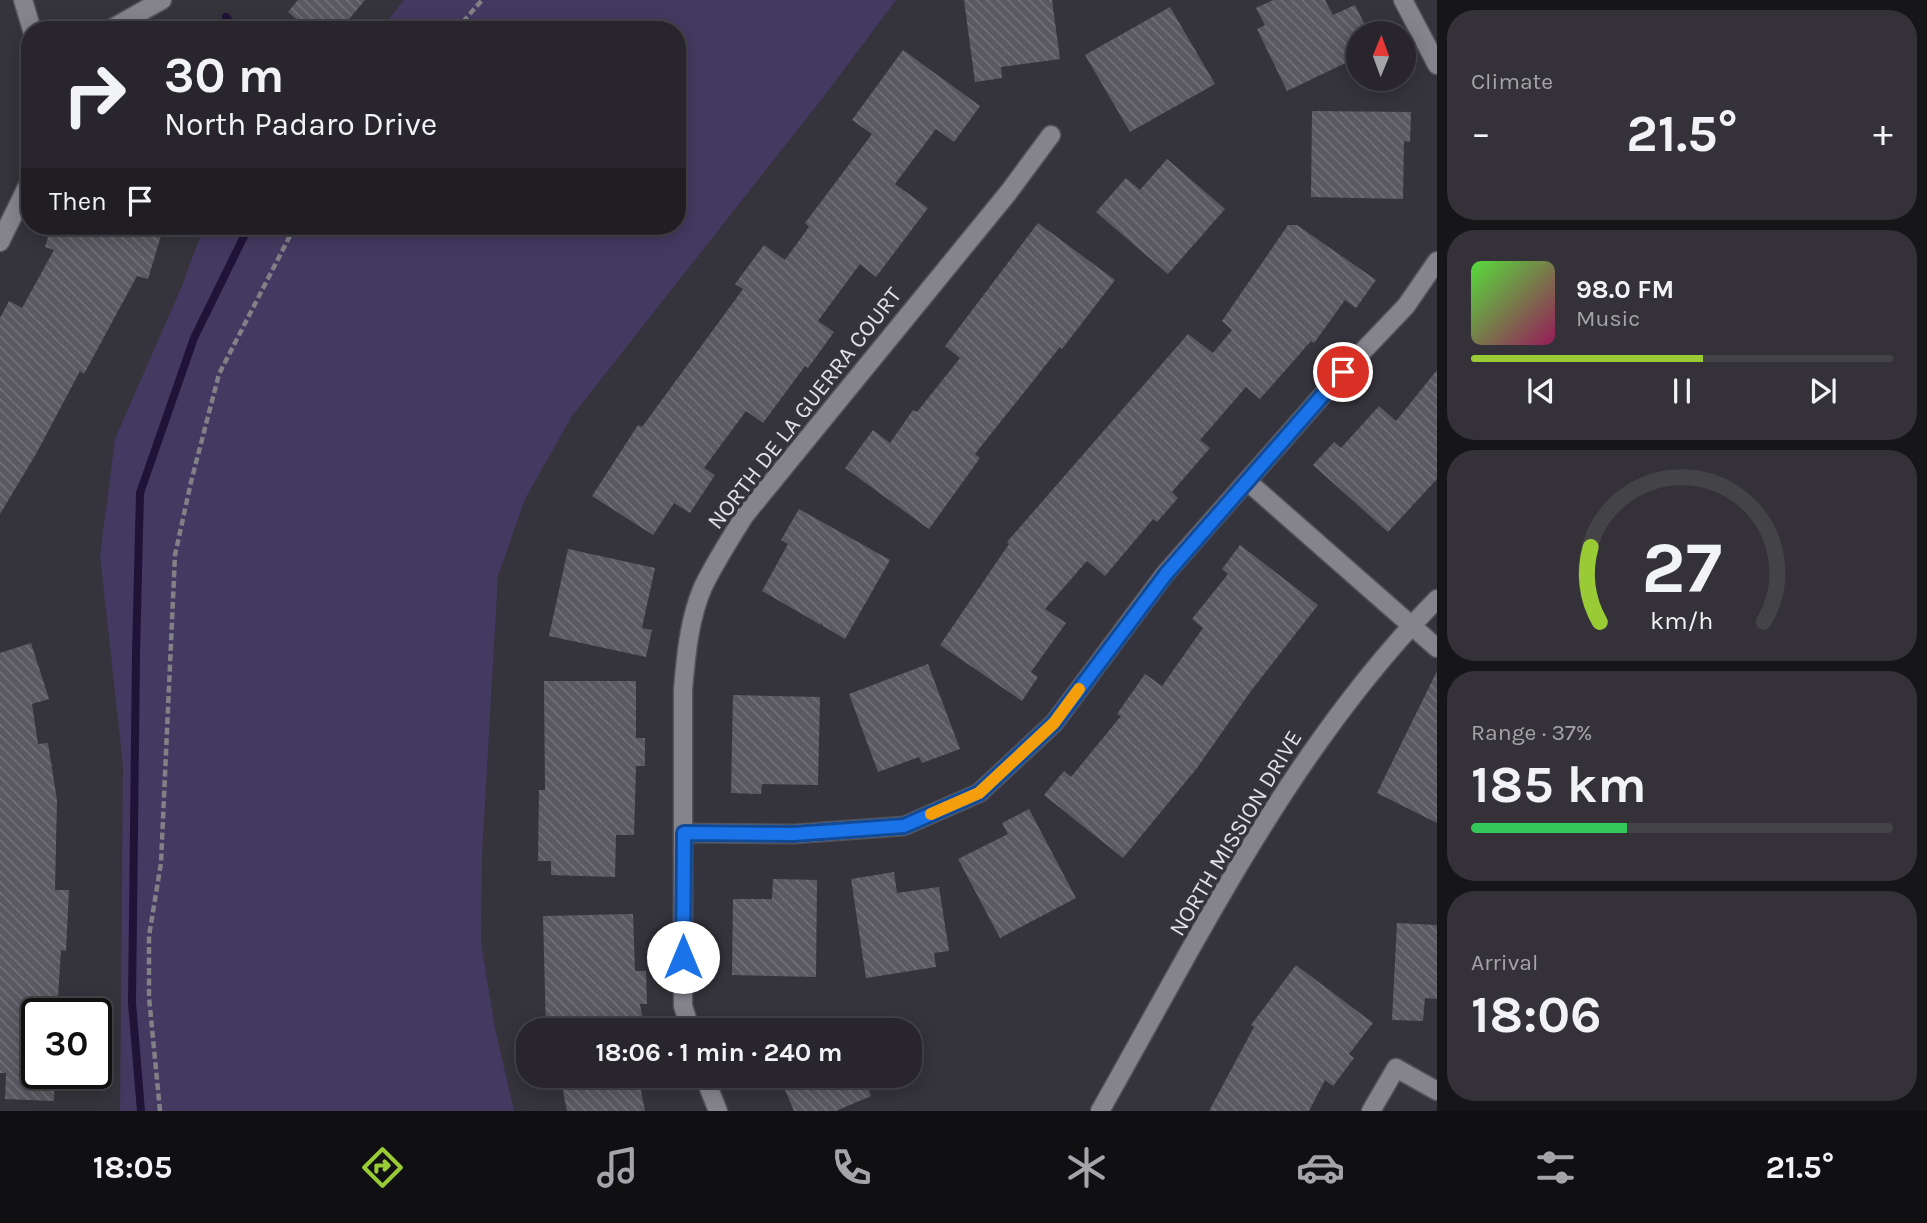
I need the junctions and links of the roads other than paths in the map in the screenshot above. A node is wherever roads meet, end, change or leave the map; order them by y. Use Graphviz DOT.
graph roads {
  1 [pos="23,0"];
  2 [pos="162,0"];
  3 [pos="1403,0"];
  4 [pos="29,21"];
  5 [pos="125,21"];
  6 [pos="1437,65"];
  7 [pos="1051,135"];
  8 [pos="21,199"];
  9 [pos="0,242"];
  10 [pos="1437,261"];
  11 [pos="1247,481"];
  12 [pos="1437,598"];
  13 [pos="1410,626"];
  14 [pos="1437,648"];
  15 [pos="684,833"];
  16 [pos="687,1018"];
  17 [pos="709,1088"];
  18 [pos="1437,1091"];
  19 [pos="718,1111"];
  20 [pos="1100,1111"];
  21 [pos="1371,1111"];
  1 -- 4 [label="street"];
  2 -- 5 [label="street"];
  3 -- 6 [label="street"];
  7 -- 15 [label="street, NORTH DE LA GUERRA COURT"];
  8 -- 9 [label="street"];
  10 -- 11 [label="street"];
  11 -- 13 [label="street"];
  11 -- 15 [label="street"];
  12 -- 13 [label="street, NORTH MISSION DRIVE"];
  13 -- 14 [label="street"];
  13 -- 20 [label="street, NORTH MISSION DRIVE"];
  15 -- 16 [label="street, NORTH DE LA GUERRA COURT"];
  17 -- 19 [label="street"];
  18 -- 21 [label="street"];
}
